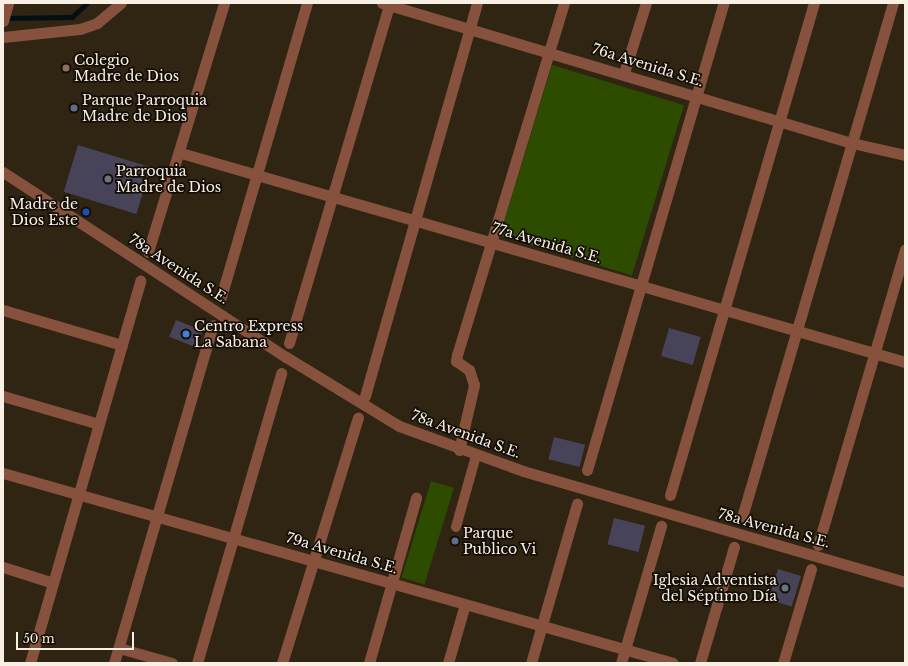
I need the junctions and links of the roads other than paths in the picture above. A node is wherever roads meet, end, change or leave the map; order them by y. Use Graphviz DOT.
graph roads {
  1 [pos="121,3"];
  2 [pos="224,3"];
  3 [pos="307,3"];
  4 [pos="477,3"];
  5 [pos="564,3"];
  6 [pos="646,3"];
  7 [pos="724,3"];
  8 [pos="814,3"];
  9 [pos="893,3"];
  10 [pos="387,4"];
  11 [pos="7,5"];
  12 [pos="3,21"];
  13 [pos="470,29"];
  14 [pos="3,37"];
  15 [pos="550,51"];
  16 [pos="624,73"];
  17 [pos="697,96"];
  18 [pos="779,121"];
  19 [pos="852,143"];
  20 [pos="181,153"];
  21 [pos="905,155"];
  22 [pos="3,172"];
  23 [pos="257,174"];
  24 [pos="333,197"];
  25 [pos="415,220"];
  26 [pos="491,242"];
  27 [pos="905,250"];
  28 [pos="148,252"];
  29 [pos="140,281"];
  30 [pos="641,286"];
  31 [pos="221,298"];
  32 [pos="3,310"];
  33 [pos="724,310"];
  34 [pos="213,325"];
  35 [pos="797,331"];
  36 [pos="289,343"];
  37 [pos="122,345"];
  38 [pos="874,354"];
  39 [pos="905,362"];
  40 [pos="281,373"];
  41 [pos="3,396"];
  42 [pos="365,396"];
  43 [pos="358,417"];
  44 [pos="99,424"];
  45 [pos="459,450"];
  46 [pos="476,456"];
  47 [pos="587,470"];
  48 [pos="3,473"];
  49 [pos="79,494"];
  50 [pos="670,495"];
  51 [pos="416,498"];
  52 [pos="577,504"];
  53 [pos="158,516"];
  54 [pos="742,517"];
  55 [pos="456,526"];
  56 [pos="661,526"];
  57 [pos="235,538"];
  58 [pos="818,545"];
  59 [pos="734,548"];
  60 [pos="313,560"];
  61 [pos="3,567"];
  62 [pos="811,569"];
  63 [pos="392,582"];
  64 [pos="905,582"];
  65 [pos="53,583"];
  66 [pos="465,604"];
  67 [pos="542,626"];
  68 [pos="119,648"];
  69 [pos="625,650"];
  70 [pos="30,663"];
  71 [pos="114,663"];
  72 [pos="172,663"];
  73 [pos="197,663"];
  74 [pos="282,663"];
  75 [pos="368,663"];
  76 [pos="448,663"];
  77 [pos="531,663"];
  78 [pos="621,663"];
  79 [pos="673,663"];
  80 [pos="700,663"];
  81 [pos="783,663"];
  1 -- 14 [label="street"];
  2 -- 20 [label="street"];
  3 -- 23 [label="street"];
  4 -- 13 [label="street"];
  5 -- 15 [label="street"];
  6 -- 16 [label="street"];
  7 -- 17 [label="street"];
  8 -- 18 [label="street"];
  9 -- 19 [label="street"];
  10 -- 13 [label="street, 76a Avenida S.E."];
  10 -- 24 [label="street"];
  11 -- 12 [label="street"];
  13 -- 15 [label="street, 76a Avenida S.E."];
  13 -- 25 [label="street"];
  15 -- 16 [label="street, 76a Avenida S.E."];
  15 -- 26 [label="street"];
  16 -- 17 [label="street, 76a Avenida S.E."];
  17 -- 18 [label="street, 76a Avenida S.E."];
  17 -- 30 [label="street"];
  18 -- 19 [label="street, 76a Avenida S.E."];
  18 -- 33 [label="street"];
  19 -- 21 [label="street, 76a Avenida S.E."];
  19 -- 35 [label="street"];
  20 -- 23 [label="street, 77a Avenida S.E."];
  20 -- 28 [label="street"];
  22 -- 45 [label="street, 78a Avenida S.E."];
  23 -- 24 [label="street, 77a Avenida S.E."];
  23 -- 31 [label="street"];
  24 -- 25 [label="street, 77a Avenida S.E."];
  24 -- 36 [label="street"];
  25 -- 26 [label="street, 77a Avenida S.E."];
  25 -- 42 [label="street"];
  26 -- 30 [label="street, 77a Avenida S.E."];
  26 -- 45 [label="street"];
  27 -- 38 [label="street"];
  29 -- 37 [label="street"];
  30 -- 33 [label="street, 77a Avenida S.E."];
  30 -- 47 [label="street"];
  32 -- 37 [label="street"];
  33 -- 35 [label="street, 77a Avenida S.E."];
  33 -- 50 [label="street"];
  34 -- 53 [label="street"];
  35 -- 38 [label="street, 77a Avenida S.E."];
  35 -- 54 [label="street"];
  37 -- 44 [label="street"];
  38 -- 39 [label="street, 77a Avenida S.E."];
  38 -- 58 [label="street"];
  40 -- 57 [label="street"];
  41 -- 44 [label="street"];
  43 -- 60 [label="street"];
  44 -- 49 [label="street"];
  45 -- 46 [label="street, 78a Avenida S.E."];
  46 -- 55 [label="lane"];
  46 -- 64 [label="street, 78a Avenida S.E."];
  48 -- 49 [label="street, 79a Avenida S.E."];
  49 -- 53 [label="street, 79a Avenida S.E."];
  49 -- 65 [label="street"];
  51 -- 63 [label="street"];
  52 -- 67 [label="street"];
  53 -- 57 [label="street, 79a Avenida S.E."];
  53 -- 68 [label="street"];
  56 -- 69 [label="street"];
  57 -- 60 [label="street, 79a Avenida S.E."];
  57 -- 73 [label="street"];
  59 -- 80 [label="street"];
  60 -- 63 [label="street, 79a Avenida S.E."];
  60 -- 74 [label="street"];
  61 -- 65 [label="street"];
  62 -- 81 [label="street"];
  63 -- 66 [label="street, 79a Avenida S.E."];
  63 -- 75 [label="street"];
  65 -- 70 [label="street"];
  66 -- 67 [label="street, 79a Avenida S.E."];
  66 -- 76 [label="street"];
  67 -- 69 [label="street, 79a Avenida S.E."];
  67 -- 77 [label="street"];
  68 -- 71 [label="street"];
  68 -- 72 [label="street"];
  69 -- 78 [label="street"];
  69 -- 79 [label="street, 79a Avenida S.E."];
}
